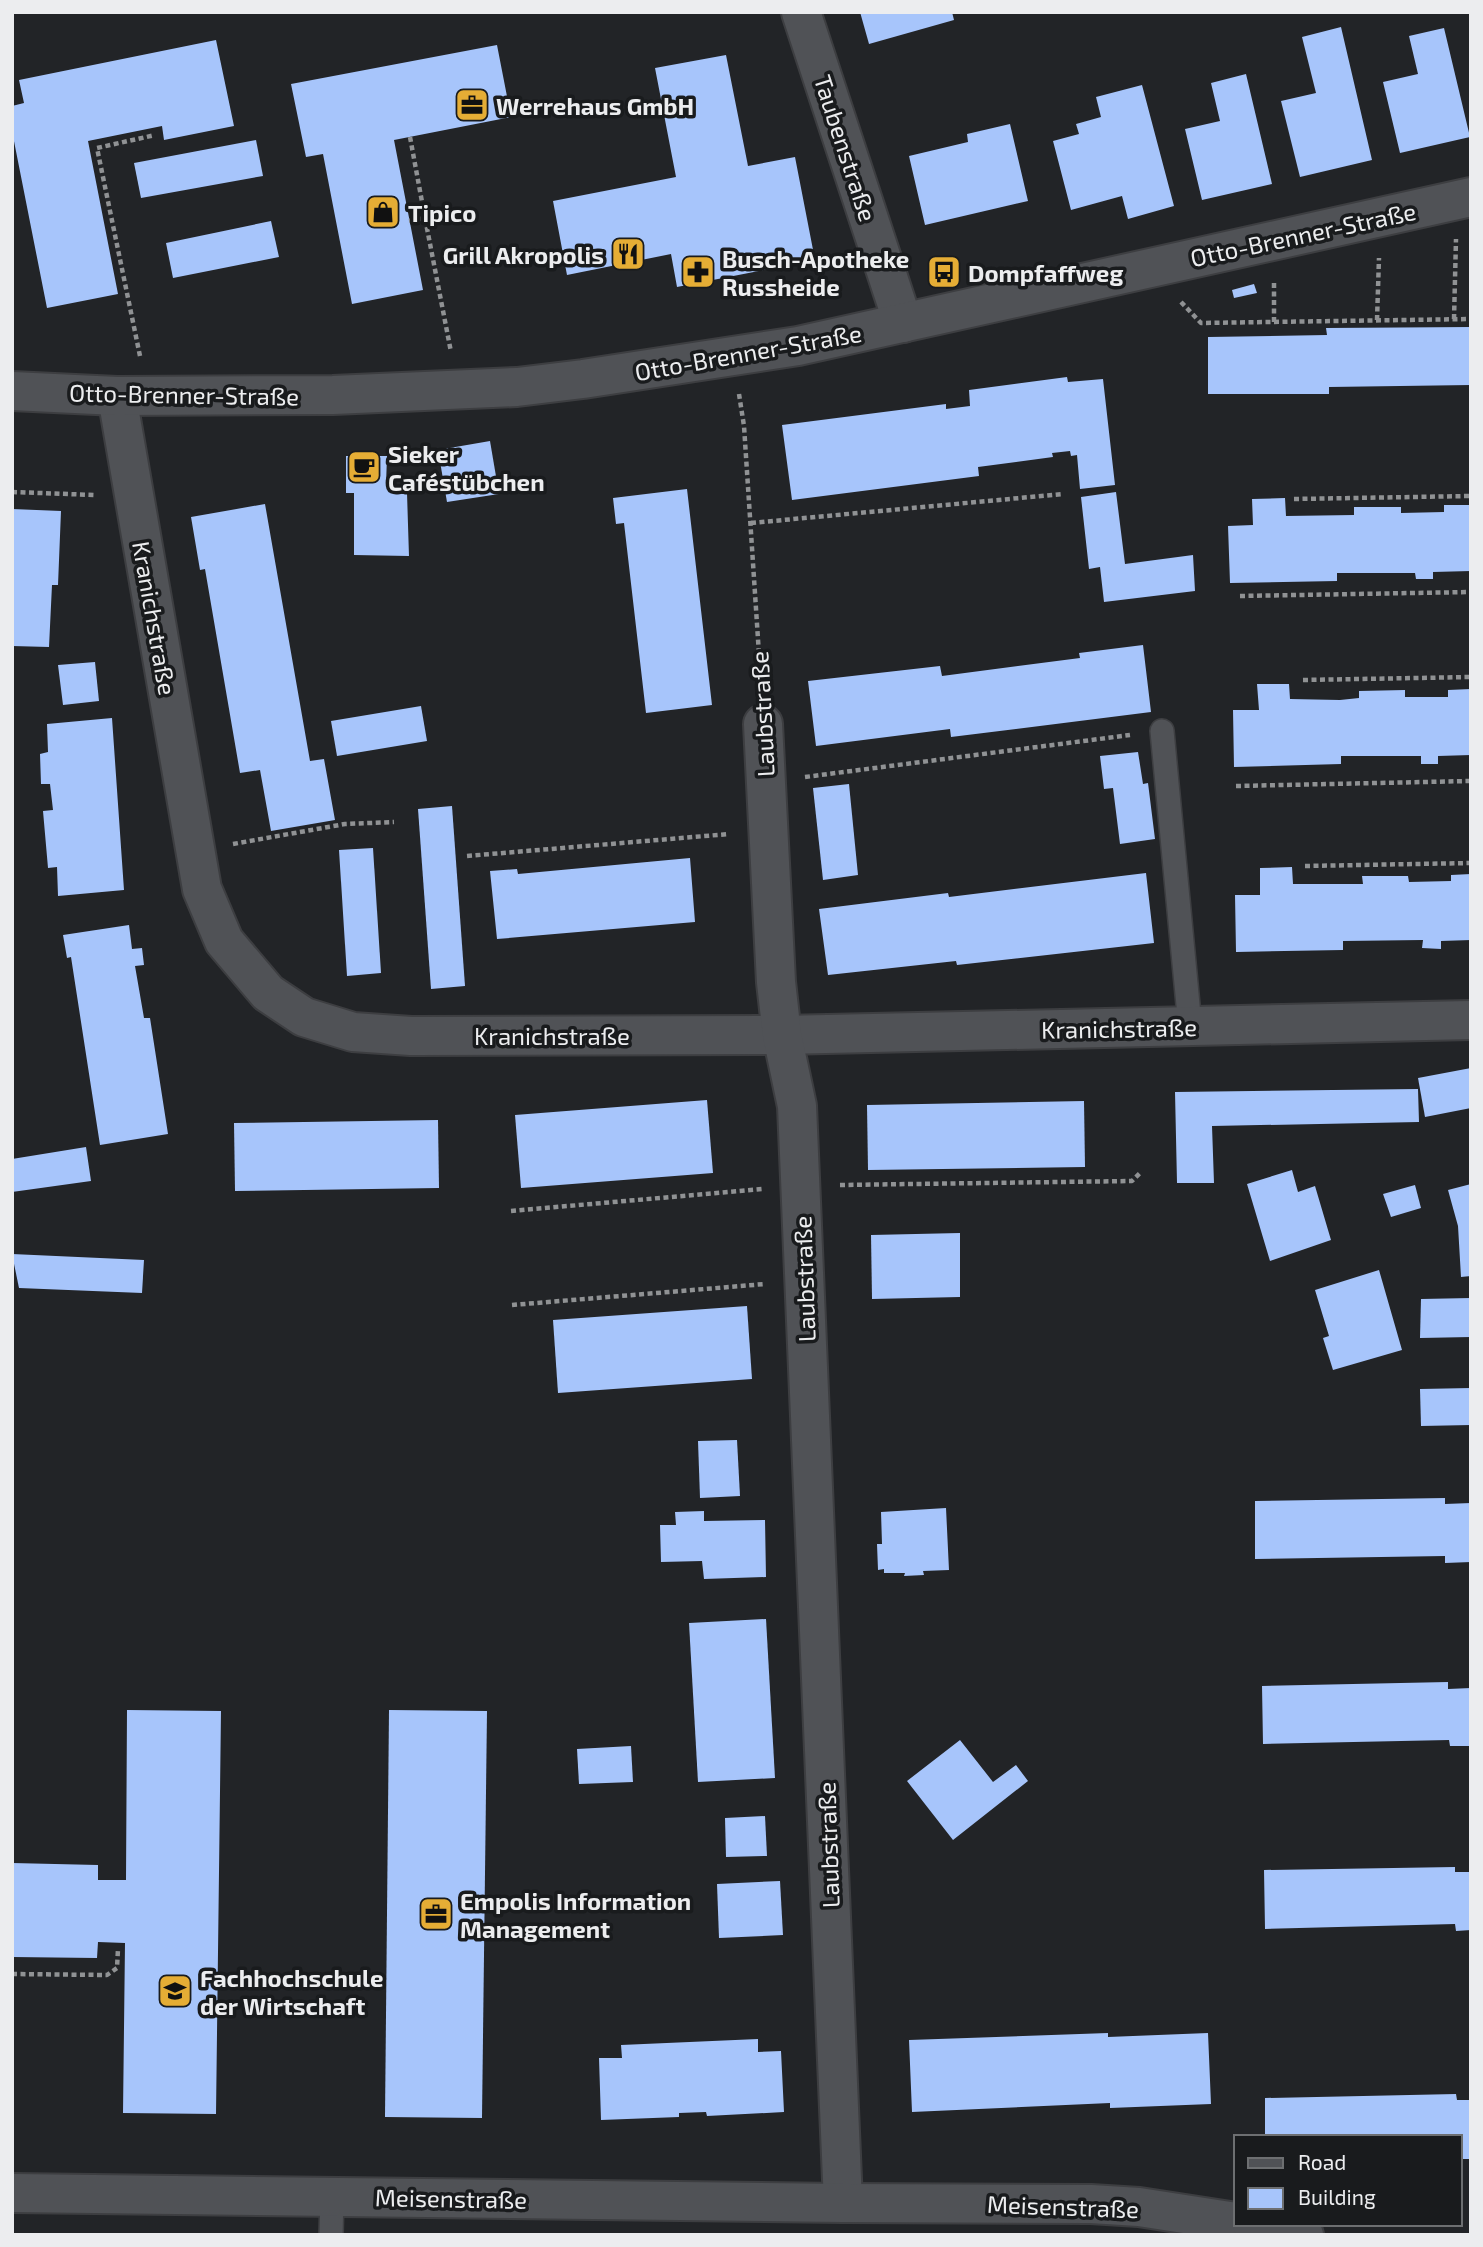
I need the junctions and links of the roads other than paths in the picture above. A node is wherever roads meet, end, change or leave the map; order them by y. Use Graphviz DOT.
graph roads {
  1 [pos="801,12"];
  2 [pos="1463,199"];
  3 [pos="903,323"];
  4 [pos="12,391"];
  5 [pos="132,395"];
  6 [pos="764,724"];
  7 [pos="1162,731"];
  8 [pos="1471,1020"];
  9 [pos="1190,1026"];
  10 [pos="782,1035"];
  11 [pos="12,2193"];
  12 [pos="332,2196"];
  13 [pos="843,2203"];
  14 [pos="889,2219"];
  15 [pos="1234,2221"];
  16 [pos="331,2235"];
  1 -- 3 [label="street, Taubenstraße"];
  2 -- 3 [label="street, Otto-Brenner-Straße"];
  3 -- 5 [label="street, Otto-Brenner-Straße"];
  4 -- 5 [label="street, Otto-Brenner-Straße"];
  5 -- 10 [label="street, Kranichstraße"];
  6 -- 10 [label="street, Laubstraße"];
  7 -- 9 [label="lane"];
  8 -- 9 [label="street, Kranichstraße"];
  9 -- 10 [label="street, Kranichstraße"];
  10 -- 13 [label="street, Laubstraße"];
  11 -- 12 [label="street, Meisenstraße"];
  12 -- 13 [label="street, Meisenstraße"];
  12 -- 16 [label="lane"];
  13 -- 14 [label="street, Meisenstraße"];
  14 -- 15 [label="street, Meisenstraße"];
}
